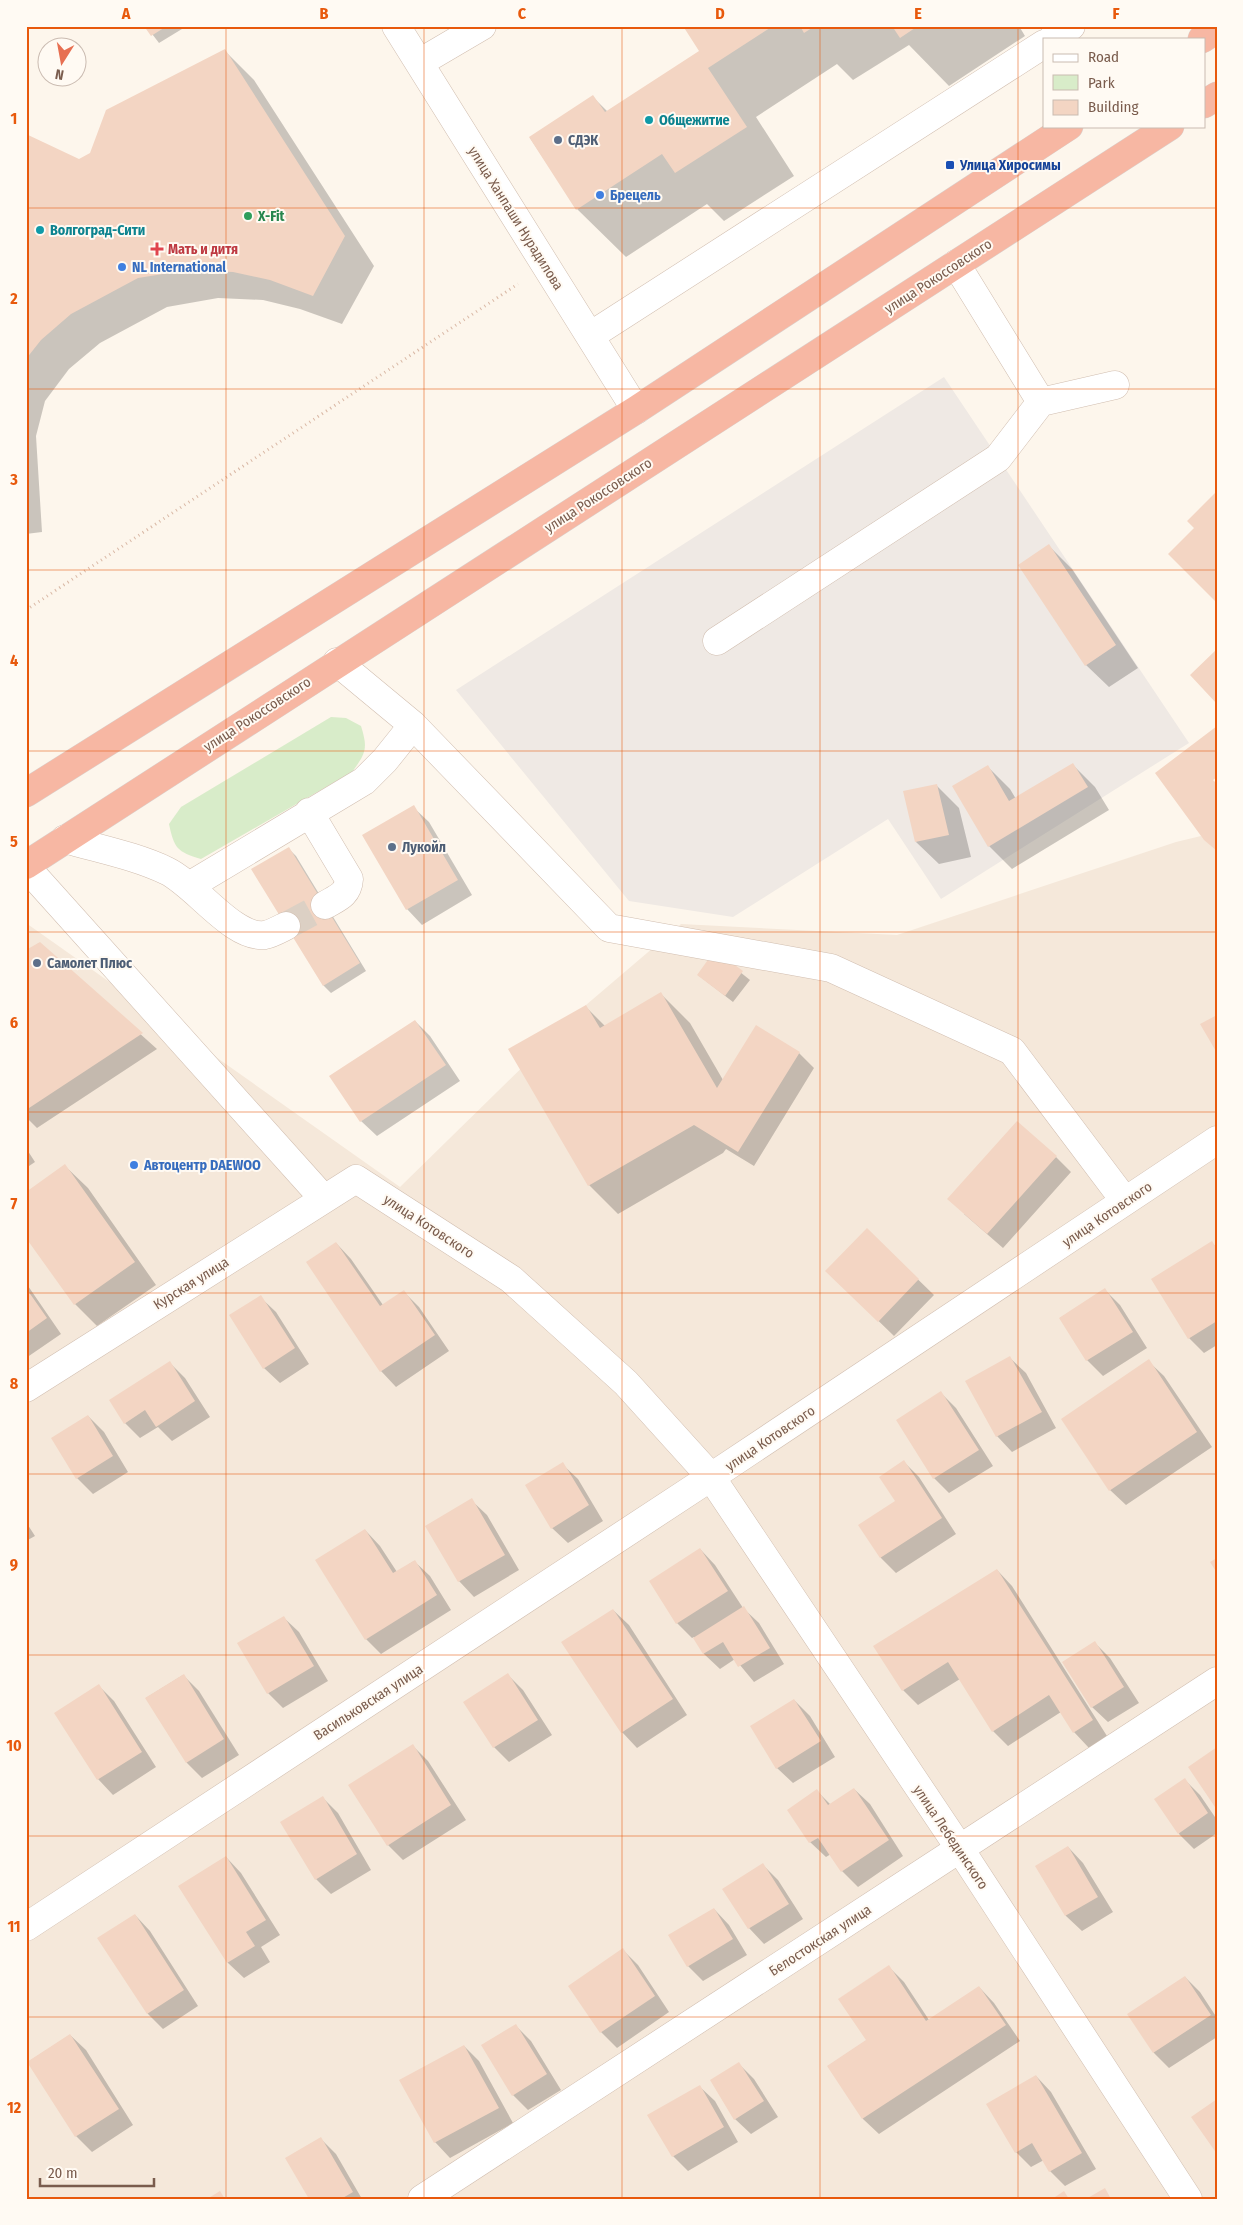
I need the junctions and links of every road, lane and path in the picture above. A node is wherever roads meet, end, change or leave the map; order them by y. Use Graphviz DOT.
graph roads {
  1 [pos="396,26"];
  2 [pos="482,26"];
  3 [pos="1071,26"];
  4 [pos="1217,29"];
  5 [pos="1053,38"];
  6 [pos="1204,38"];
  7 [pos="1043,45"];
  8 [pos="419,63"];
  9 [pos="1217,96"];
  10 [pos="1206,103"];
  11 [pos="1066,128"];
  12 [pos="1167,128"];
  13 [pos="956,264"];
  14 [pos="524,286"];
  15 [pos="590,336"];
  16 [pos="1115,385"];
  17 [pos="1041,402"];
  18 [pos="636,410"];
  19 [pos="26,610"];
  20 [pos="716,641"];
  21 [pos="337,662"];
  22 [pos="413,725"];
  23 [pos="26,793"];
  24 [pos="309,812"];
  25 [pos="65,839"];
  26 [pos="26,866"];
  27 [pos="189,886"];
  28 [pos="324,905"];
  29 [pos="286,926"];
  30 [pos="1217,1140"];
  31 [pos="356,1179"];
  32 [pos="324,1200"];
  33 [pos="1125,1201"];
  34 [pos="26,1388"];
  35 [pos="711,1477"];
  36 [pos="1217,1681"];
  37 [pos="960,1849"];
  38 [pos="26,1928"];
  39 [pos="422,2199"];
  40 [pos="1188,2199"];
  1 -- 8 [label="street, улица Ханпаши Нурадилова"];
  2 -- 8 [label="street"];
  3 -- 5 [label="street"];
  4 -- 6 [label="highway"];
  7 -- 15 [label="street"];
  8 -- 15 [label="street, улица Ханпаши Нурадилова"];
  9 -- 10 [label="highway"];
  11 -- 18 [label="highway"];
  12 -- 13 [label="highway, улица Рокоссовского"];
  13 -- 17 [label="street"];
  13 -- 21 [label="highway, улица Рокоссовского"];
  14 -- 19 [label="path"];
  15 -- 18 [label="street, улица Ханпаши Нурадилова"];
  16 -- 17 [label="street"];
  17 -- 20 [label="street"];
  18 -- 23 [label="highway"];
  21 -- 22 [label="street"];
  21 -- 25 [label="highway, улица Рокоссовского"];
  22 -- 24 [label="street"];
  22 -- 33 [label="street"];
  24 -- 27 [label="street"];
  24 -- 28 [label="street"];
  25 -- 26 [label="highway, улица Рокоссовского"];
  25 -- 27 [label="street"];
  26 -- 32 [label="street"];
  27 -- 29 [label="street"];
  30 -- 33 [label="street, улица Котовского"];
  31 -- 32 [label="street, Курская улица"];
  31 -- 35 [label="street, улица Котовского"];
  32 -- 34 [label="street, Курская улица"];
  33 -- 35 [label="street, улица Котовского"];
  35 -- 37 [label="street, улица Лебединского"];
  35 -- 38 [label="street, Васильковская улица"];
  36 -- 37 [label="street, Белостокская улица"];
  37 -- 39 [label="street, Белостокская улица"];
  37 -- 40 [label="street, улица Лебединского"];
}
